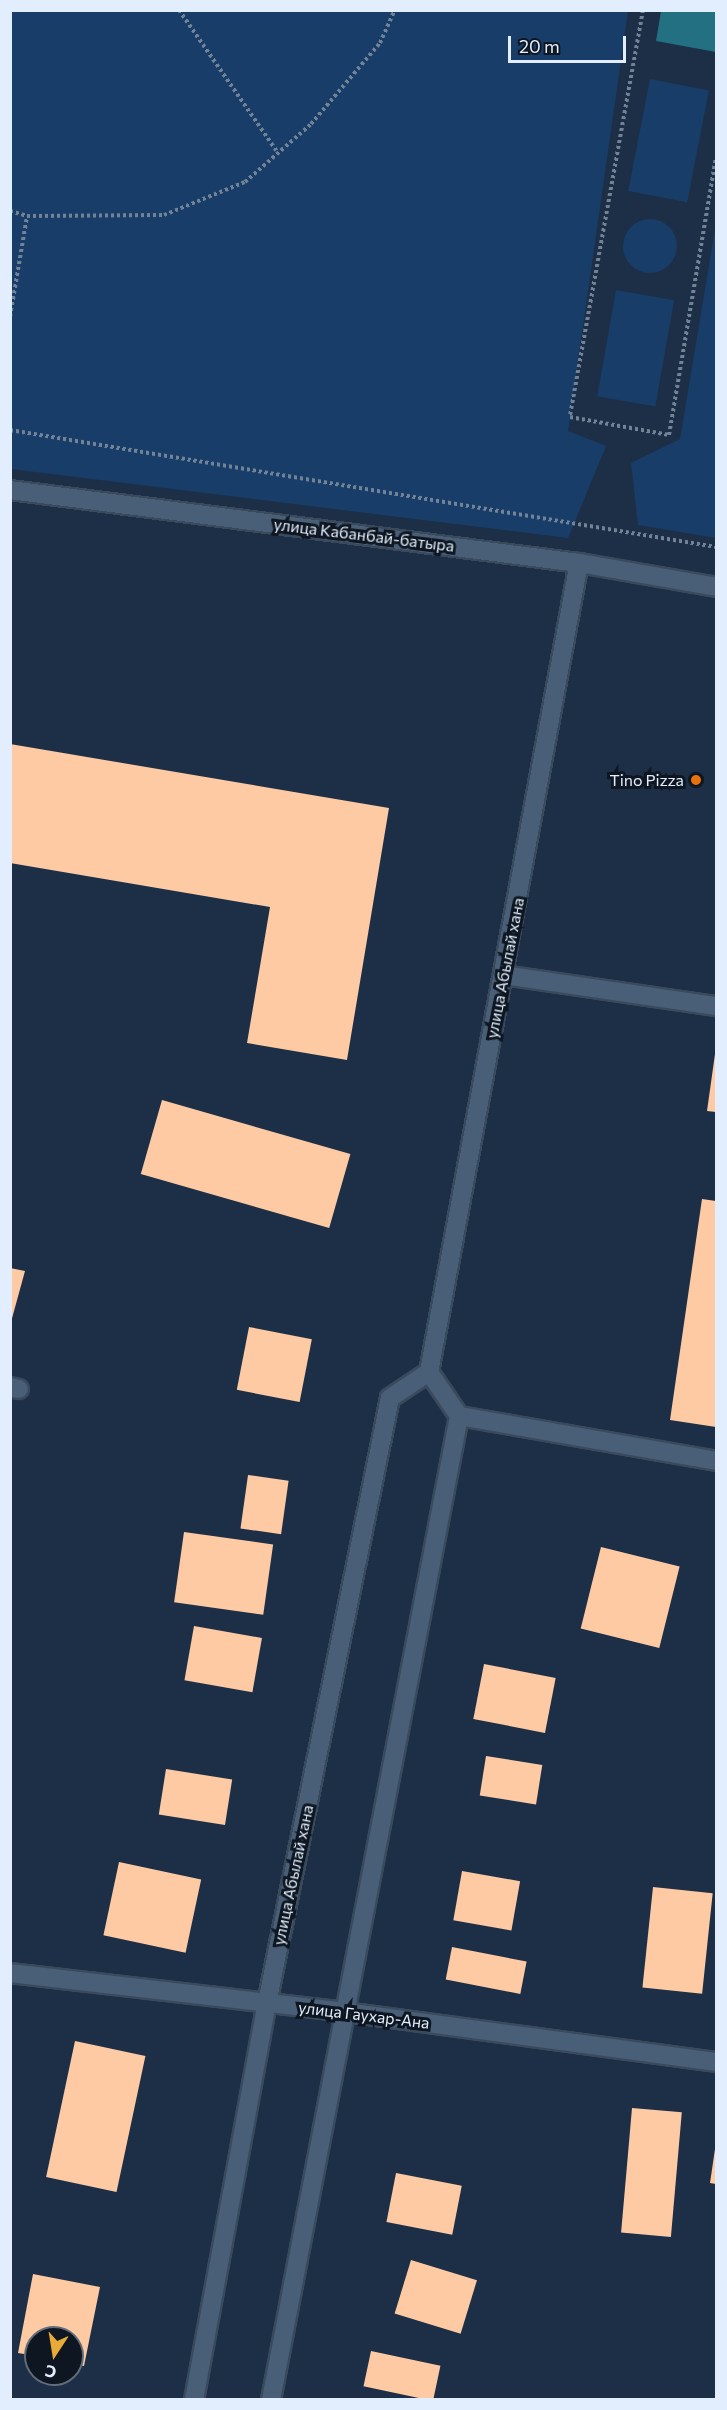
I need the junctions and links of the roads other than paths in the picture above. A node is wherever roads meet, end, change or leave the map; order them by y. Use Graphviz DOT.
graph roads {
  1 [pos="10,490"];
  2 [pos="579,563"];
  3 [pos="717,587"];
  4 [pos="503,975"];
  5 [pos="717,1006"];
  6 [pos="429,1372"];
  7 [pos="459,1416"];
  8 [pos="717,1461"];
  9 [pos="10,1974"];
  10 [pos="267,2003"];
  11 [pos="346,2012"];
  12 [pos="717,2061"];
  13 [pos="194,2400"];
  14 [pos="271,2400"];
  1 -- 2 [label="street, улица Кабанбай-батыра"];
  2 -- 3 [label="street, улица Кабанбай-батыра"];
  2 -- 4 [label="street, улица Абылай хана"];
  4 -- 5 [label="street"];
  4 -- 6 [label="street, улица Абылай хана"];
  6 -- 7 [label="street"];
  6 -- 10 [label="street, улица Абылай хана"];
  7 -- 8 [label="street"];
  7 -- 11 [label="street"];
  9 -- 10 [label="street, улица Гаухар-Ана"];
  10 -- 11 [label="street, улица Гаухар-Ана"];
  10 -- 13 [label="street, улица Абылай хана"];
  11 -- 12 [label="street, улица Гаухар-Ана"];
  11 -- 14 [label="street"];
}
